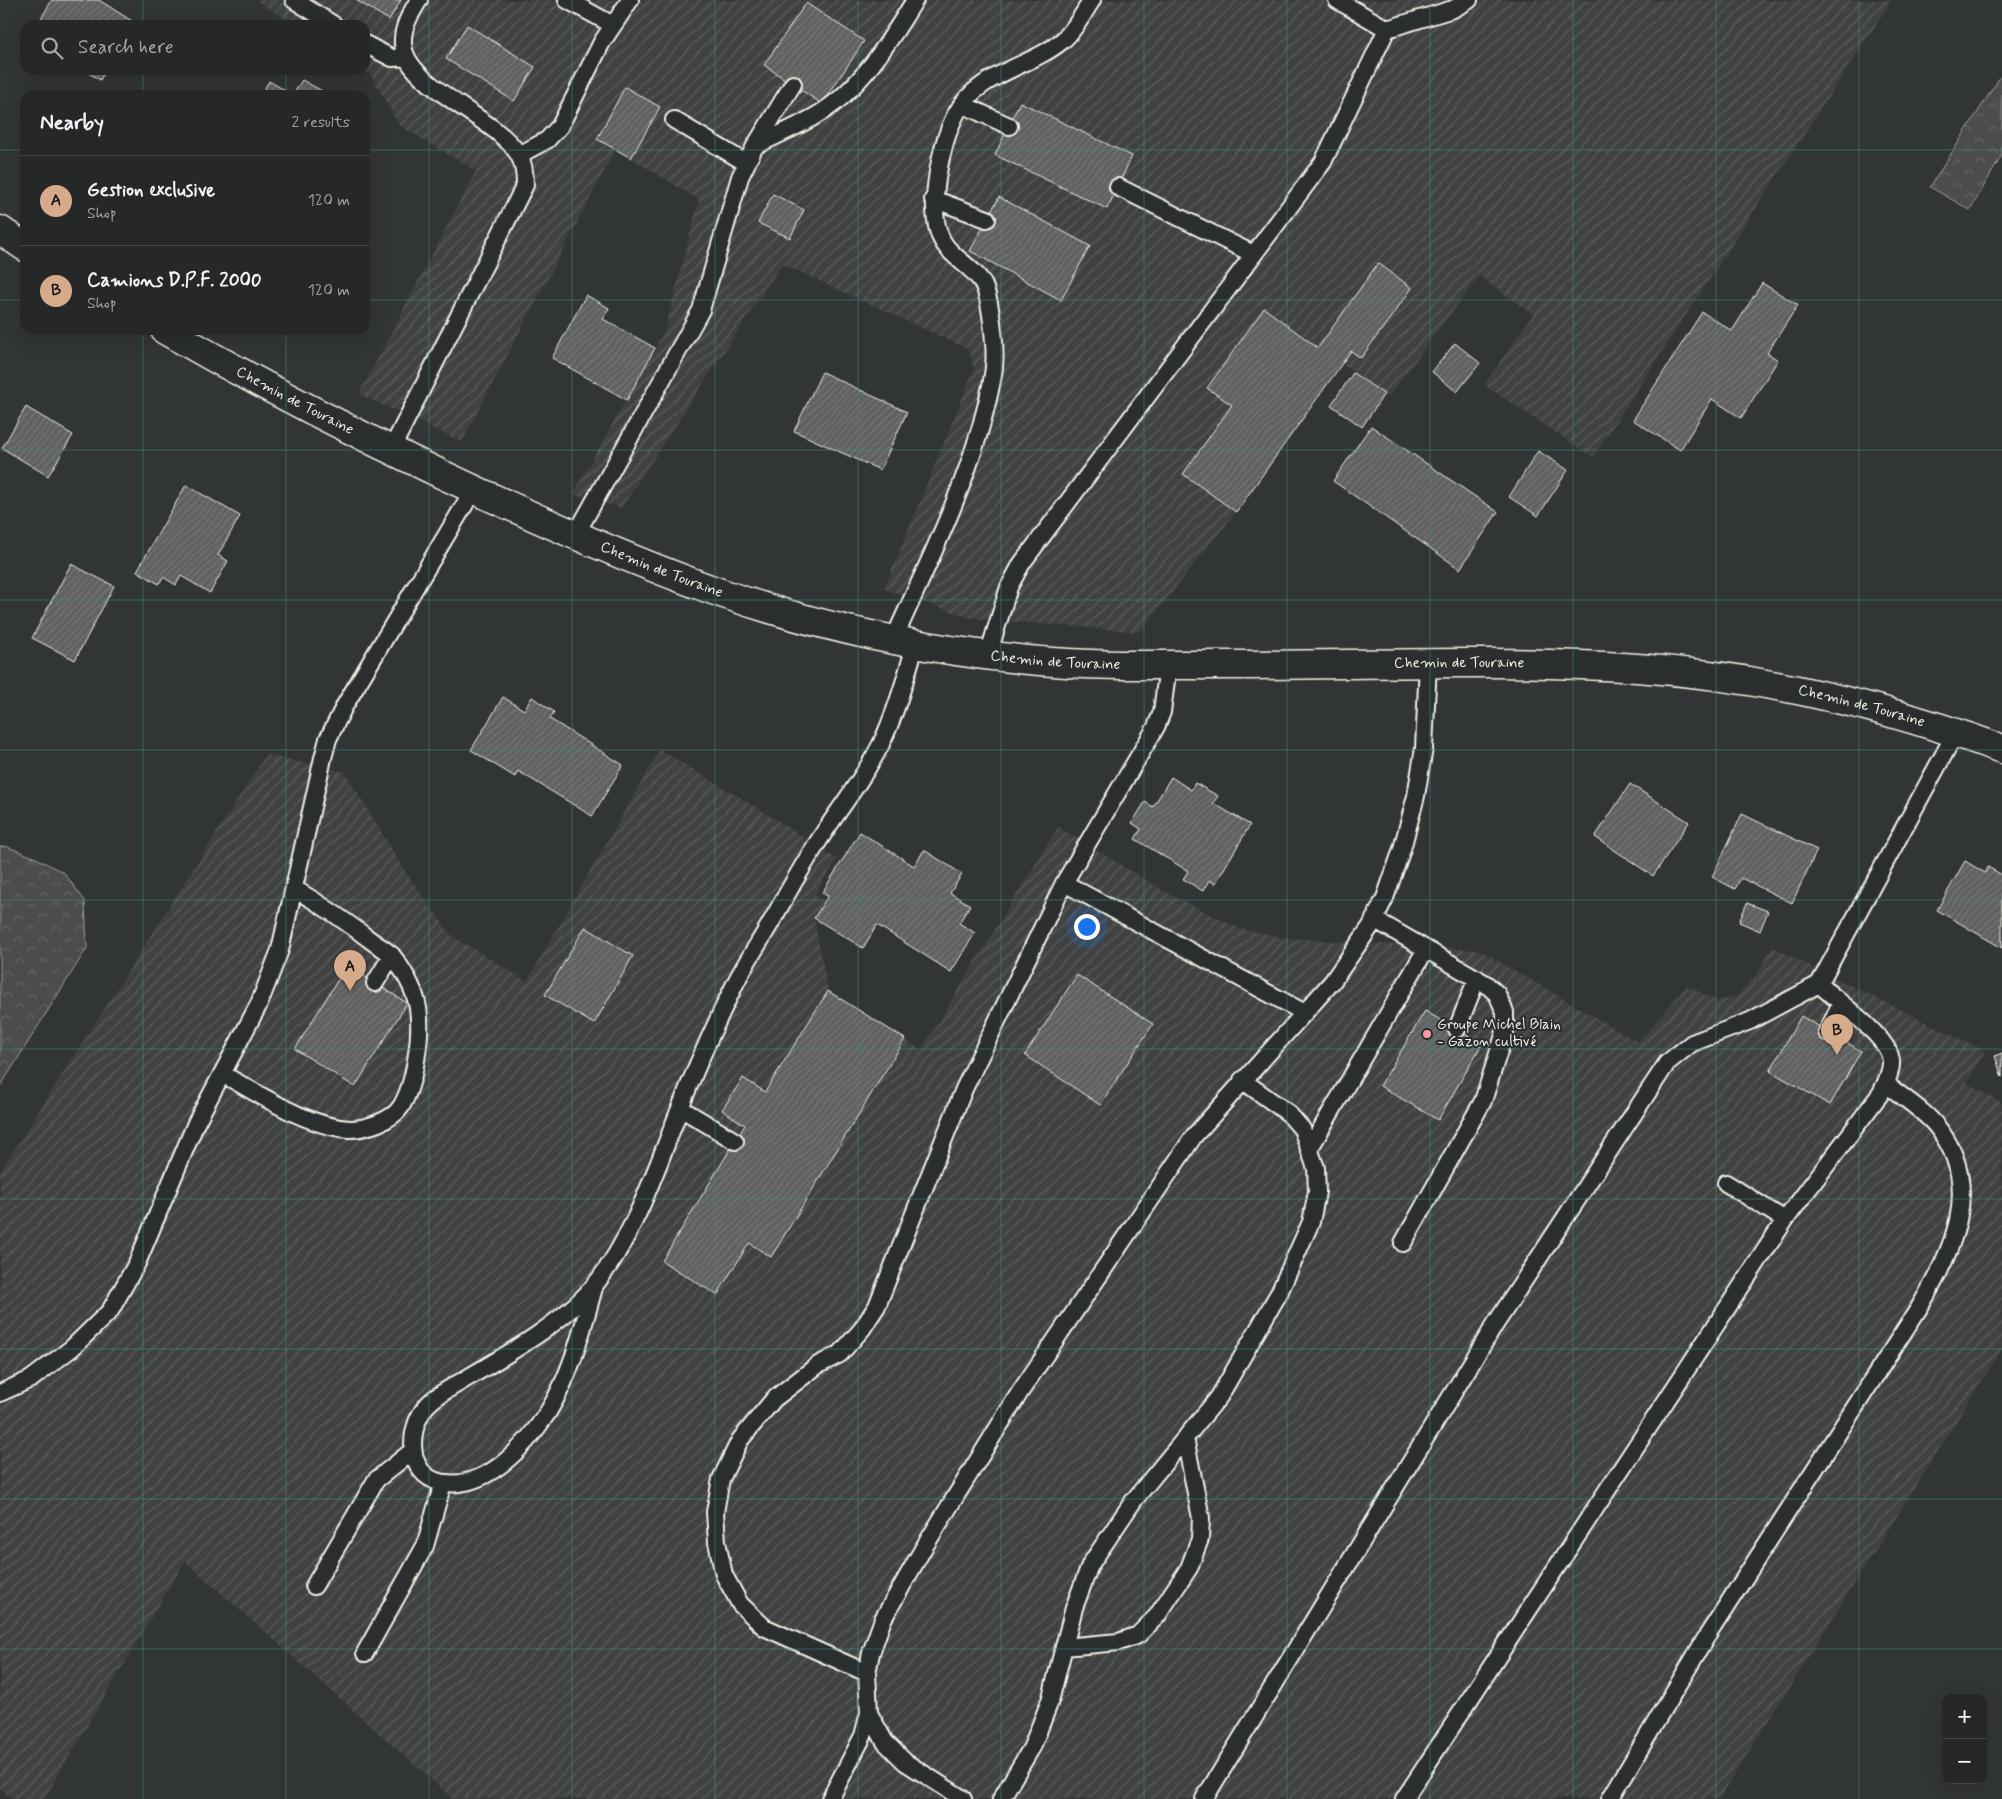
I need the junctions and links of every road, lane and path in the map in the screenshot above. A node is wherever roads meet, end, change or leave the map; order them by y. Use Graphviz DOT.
graph roads {
  1 [pos="294,0"];
  2 [pos="419,0"];
  3 [pos="567,0"];
  4 [pos="630,0"];
  5 [pos="914,0"];
  6 [pos="1092,0"];
  7 [pos="1337,0"];
  8 [pos="1469,0"];
  9 [pos="1360,6"];
  10 [pos="326,20"];
  11 [pos="613,25"];
  12 [pos="1387,29"];
  13 [pos="370,47"];
  14 [pos="405,57"];
  15 [pos="792,84"];
  16 [pos="964,105"];
  17 [pos="674,120"];
  18 [pos="1009,126"];
  19 [pos="755,146"];
  20 [pos="519,155"];
  21 [pos="746,163"];
  22 [pos="1118,187"];
  23 [pos="934,199"];
  24 [pos="987,219"];
  25 [pos="0,230"];
  26 [pos="20,244"];
  27 [pos="1253,254"];
  28 [pos="174,335"];
  29 [pos="391,450"];
  30 [pos="474,490"];
  31 [pos="575,536"];
  32 [pos="905,641"];
  33 [pos="988,655"];
  34 [pos="1428,663"];
  35 [pos="1168,665"];
  36 [pos="1956,732"];
  37 [pos="2002,749"];
  38 [pos="1064,883"];
  39 [pos="295,889"];
  40 [pos="1374,919"];
  41 [pos="1426,949"];
  42 [pos="392,955"];
  43 [pos="1477,978"];
  44 [pos="375,983"];
  45 [pos="1819,984"];
  46 [pos="1841,1004"];
  47 [pos="1304,1012"];
  48 [pos="1457,1029"];
  49 [pos="1828,1032"];
  50 [pos="222,1074"];
  51 [pos="1242,1080"];
  52 [pos="1886,1084"];
  53 [pos="680,1108"];
  54 [pos="735,1141"];
  55 [pos="1310,1148"];
  56 [pos="1726,1183"];
  57 [pos="1784,1220"];
  58 [pos="1402,1242"];
  59 [pos="596,1284"];
  60 [pos="0,1393"];
  61 [pos="1185,1438"];
  62 [pos="412,1451"];
  63 [pos="443,1483"];
  64 [pos="314,1586"];
  65 [pos="1064,1647"];
  66 [pos="365,1653"];
  67 [pos="867,1673"];
  68 [pos="869,1713"];
  69 [pos="830,1799"];
  70 [pos="963,1799"];
  71 [pos="1001,1799"];
  72 [pos="1204,1799"];
  73 [pos="1404,1799"];
  74 [pos="1610,1799"];
  1 -- 10 [label="lane"];
  2 -- 14 [label="lane"];
  3 -- 11 [label="lane"];
  4 -- 11 [label="lane"];
  5 -- 19 [label="lane"];
  6 -- 16 [label="lane"];
  7 -- 9 [label="lane"];
  8 -- 12 [label="lane"];
  9 -- 12 [label="lane"];
  11 -- 20 [label="lane"];
  12 -- 27 [label="lane"];
  13 -- 14 [label="lane"];
  14 -- 20 [label="lane"];
  15 -- 19 [label="lane"];
  16 -- 18 [label="lane"];
  16 -- 23 [label="lane"];
  17 -- 21 [label="lane"];
  19 -- 21 [label="lane"];
  20 -- 29 [label="lane"];
  21 -- 31 [label="lane"];
  22 -- 27 [label="lane"];
  23 -- 24 [label="lane"];
  23 -- 32 [label="lane"];
  25 -- 26 [label="street"];
  27 -- 33 [label="lane"];
  28 -- 29 [label="street, Chemin de Touraine"];
  29 -- 30 [label="street, Chemin de Touraine"];
  30 -- 31 [label="street, Chemin de Touraine"];
  30 -- 39 [label="lane"];
  31 -- 32 [label="street, Chemin de Touraine"];
  32 -- 33 [label="street, Chemin de Touraine"];
  32 -- 53 [label="lane"];
  33 -- 35 [label="street, Chemin de Touraine"];
  34 -- 35 [label="street, Chemin de Touraine"];
  34 -- 36 [label="street, Chemin de Touraine"];
  34 -- 40 [label="lane"];
  35 -- 38 [label="lane"];
  36 -- 37 [label="street, Chemin de Touraine"];
  36 -- 45 [label="lane"];
  38 -- 47 [label="lane"];
  38 -- 67 [label="lane"];
  39 -- 42 [label="lane"];
  39 -- 50 [label="lane"];
  40 -- 41 [label="lane"];
  40 -- 47 [label="lane"];
  41 -- 43 [label="lane"];
  41 -- 55 [label="lane"];
  42 -- 44 [label="lane"];
  42 -- 50 [label="lane"];
  43 -- 48 [label="lane"];
  43 -- 58 [label="lane"];
  45 -- 46 [label="lane"];
  45 -- 72 [label="lane"];
  46 -- 49 [label="lane"];
  46 -- 52 [label="lane"];
  47 -- 51 [label="lane"];
  50 -- 60 [label="lane"];
  51 -- 55 [label="lane"];
  51 -- 67 [label="lane"];
  52 -- 57 [label="lane"];
  52 -- 74 [label="lane"];
  53 -- 54 [label="lane"];
  53 -- 59 [label="lane"];
  55 -- 61 [label="lane"];
  56 -- 57 [label="lane"];
  57 -- 73 [label="lane"];
  59 -- 62 [label="lane"];
  59 -- 63 [label="lane"];
  61 -- 65 [label="lane"];
  61 -- 65 [label="lane"];
  62 -- 63 [label="lane"];
  62 -- 64 [label="lane"];
  63 -- 66 [label="lane"];
  65 -- 71 [label="lane"];
  67 -- 68 [label="lane"];
  68 -- 69 [label="lane"];
  68 -- 70 [label="lane"];
}
